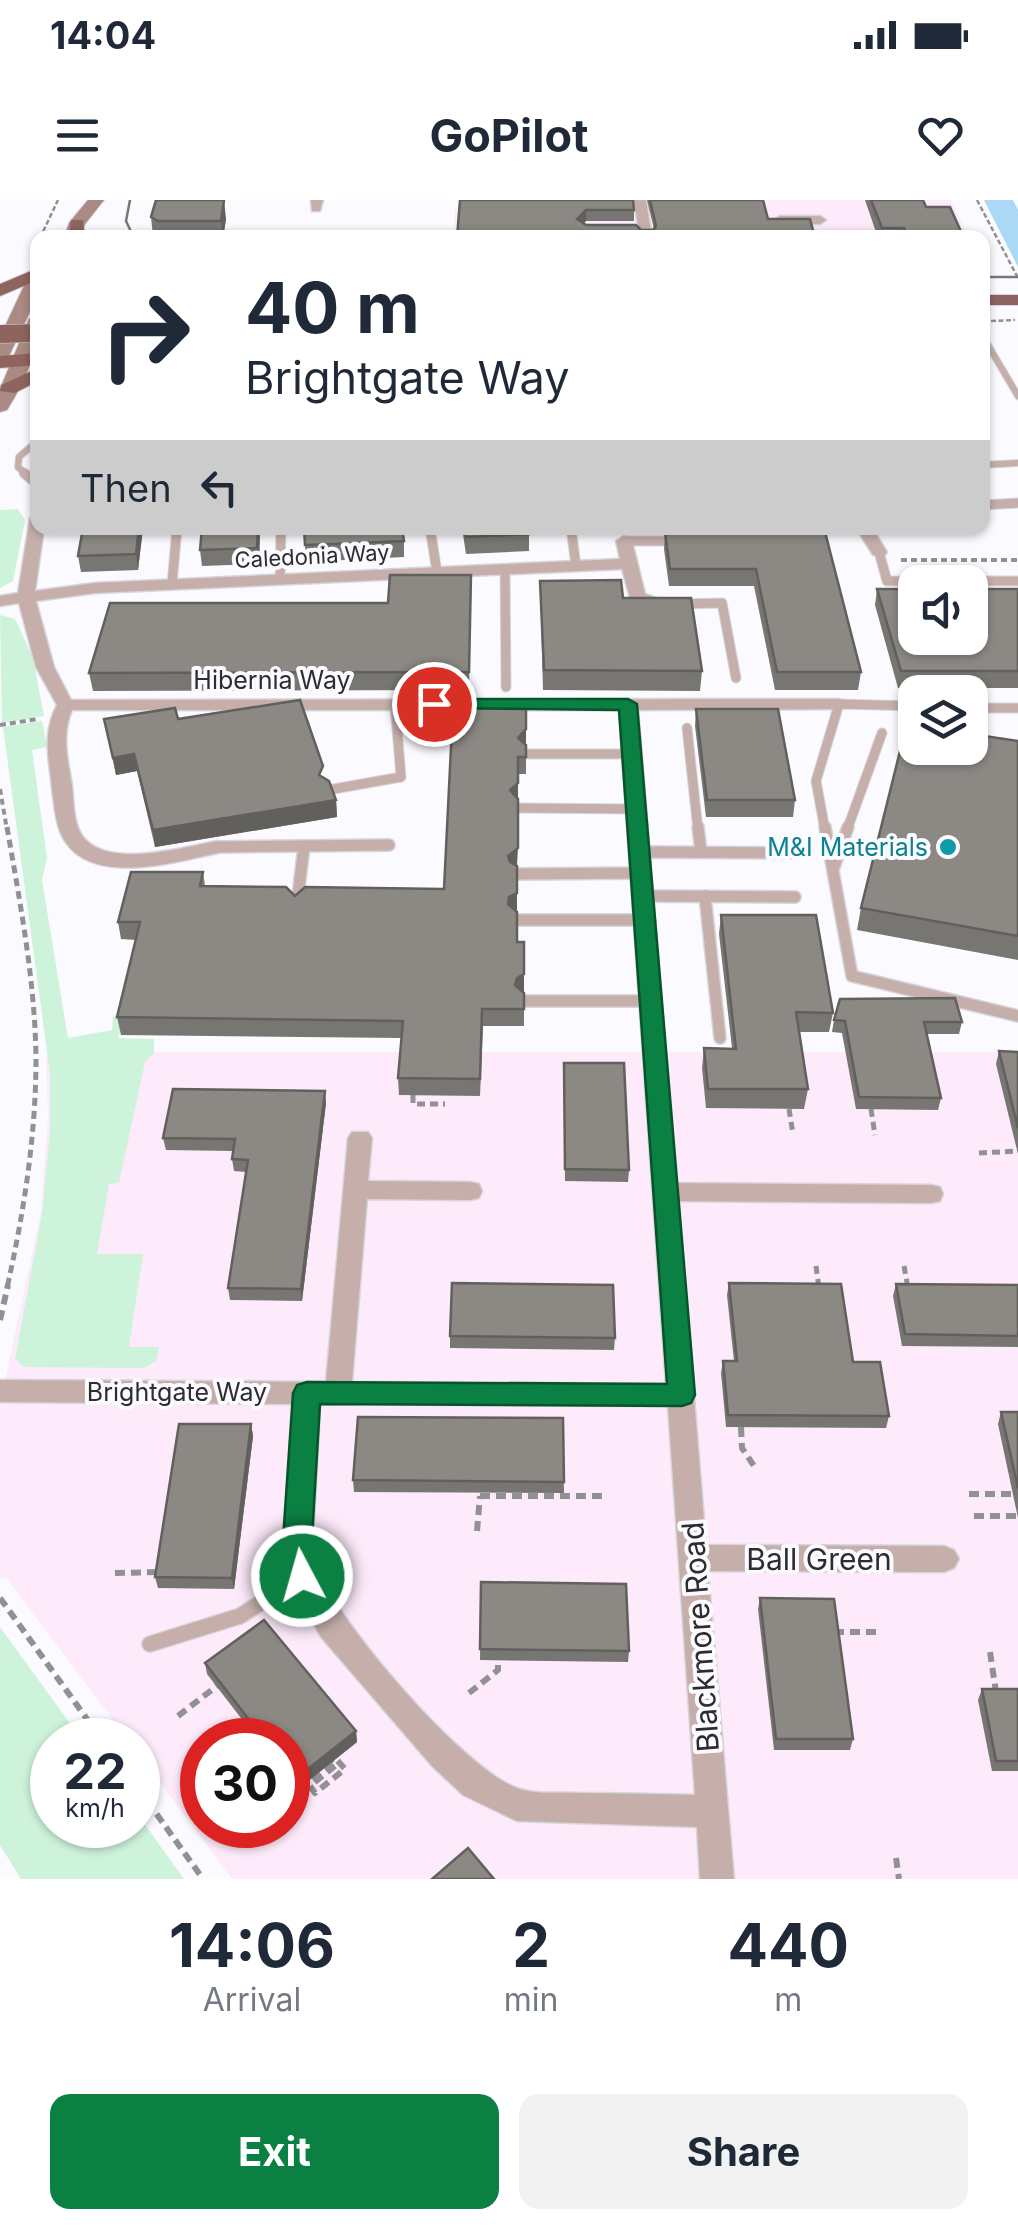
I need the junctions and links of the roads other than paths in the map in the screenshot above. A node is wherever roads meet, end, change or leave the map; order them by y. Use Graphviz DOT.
graph roads {
  1 [pos="96,200"];
  2 [pos="640,200"];
  3 [pos="815,205"];
  4 [pos="776,220"];
  5 [pos="820,220"];
  6 [pos="69,223"];
  7 [pos="625,229"];
  8 [pos="630,230"];
  9 [pos="645,230"];
  10 [pos="823,230"];
  11 [pos="30,278"];
  12 [pos="1018,289"];
  13 [pos="0,292"];
  14 [pos="996,296"];
  15 [pos="30,298"];
  16 [pos="0,300"];
  17 [pos="30,302"];
  18 [pos="30,321"];
  19 [pos="0,323"];
  20 [pos="30,333"];
  21 [pos="0,334"];
  22 [pos="990,349"];
  23 [pos="0,359"];
  24 [pos="30,364"];
  25 [pos="30,368"];
  26 [pos="1018,396"];
  27 [pos="4,398"];
  28 [pos="30,449"];
  29 [pos="1018,463"];
  30 [pos="990,465"];
  31 [pos="30,478"];
  32 [pos="1018,503"];
  33 [pos="990,505"];
  34 [pos="35,535"];
  35 [pos="176,535"];
  36 [pos="281,535"];
  37 [pos="431,535"];
  38 [pos="572,535"];
  39 [pos="868,535"];
  40 [pos="624,541"];
  41 [pos="683,541"];
  42 [pos="878,552"];
  43 [pos="628,564"];
  44 [pos="576,566"];
  45 [pos="505,569"];
  46 [pos="437,572"];
  47 [pos="280,580"];
  48 [pos="1018,581"];
  49 [pos="172,584"];
  50 [pos="27,597"];
  51 [pos="0,601"];
  52 [pos="673,604"];
  53 [pos="736,678"];
  54 [pos="506,686"];
  55 [pos="394,704"];
  56 [pos="628,704"];
  57 [pos="839,704"];
  58 [pos="898,706"];
  59 [pos="988,708"];
  60 [pos="1018,708"];
  61 [pos="61,713"];
  62 [pos="687,728"];
  63 [pos="882,733"];
  64 [pos="526,754"];
  65 [pos="632,754"];
  66 [pos="328,790"];
  67 [pos="518,808"];
  68 [pos="637,809"];
  69 [pos="389,845"];
  70 [pos="304,846"];
  71 [pos="218,847"];
  72 [pos="701,852"];
  73 [pos="790,853"];
  74 [pos="641,862"];
  75 [pos="833,872"];
  76 [pos="517,874"];
  77 [pos="644,896"];
  78 [pos="705,896"];
  79 [pos="795,897"];
  80 [pos="297,904"];
  81 [pos="517,920"];
  82 [pos="646,920"];
  83 [pos="524,1001"];
  84 [pos="653,1001"];
  85 [pos="1018,1016"];
  86 [pos="720,1038"];
  87 [pos="360,1138"];
  88 [pos="356,1190"];
  89 [pos="470,1191"];
  90 [pos="668,1192"];
  91 [pos="931,1194"];
  92 [pos="0,1391"];
  93 [pos="322,1393"];
  94 [pos="682,1395"];
  95 [pos="694,1558"];
  96 [pos="944,1560"];
  97 [pos="302,1576"];
  98 [pos="150,1644"];
  99 [pos="712,1811"];
  100 [pos="717,1879"];
  1 -- 6 [label="main road"];
  2 -- 9 [label="street"];
  3 -- 5 [label="street"];
  4 -- 5 [label="street"];
  5 -- 10 [label="street"];
  7 -- 8 [label="street"];
  11 -- 13 [label="highway"];
  12 -- 14 [label="highway"];
  15 -- 16 [label="highway"];
  17 -- 23 [label="main road"];
  18 -- 19 [label="highway"];
  20 -- 21 [label="highway, bridge"];
  22 -- 26 [label="lane"];
  23 -- 24 [label="highway"];
  25 -- 27 [label="highway"];
  28 -- 31 [label="lane"];
  29 -- 30 [label="lane"];
  32 -- 33 [label="lane"];
  34 -- 50 [label="street"];
  35 -- 49 [label="lane"];
  36 -- 47 [label="lane"];
  37 -- 46 [label="lane"];
  38 -- 44 [label="lane"];
  39 -- 42 [label="street"];
  40 -- 41 [label="lane"];
  40 -- 43 [label="street"];
  42 -- 48 [label="lane"];
  43 -- 44 [label="street, Caledonia Way"];
  43 -- 52 [label="street"];
  44 -- 45 [label="street, Caledonia Way"];
  45 -- 46 [label="street, Caledonia Way"];
  45 -- 54 [label="lane"];
  46 -- 47 [label="street, Caledonia Way"];
  47 -- 49 [label="street, Caledonia Way"];
  49 -- 50 [label="street, Caledonia Way"];
  50 -- 51 [label="street, Caledonia Way"];
  50 -- 61 [label="street"];
  52 -- 53 [label="lane"];
  55 -- 56 [label="street, Hibernia Way"];
  55 -- 61 [label="street, Hibernia Way"];
  55 -- 66 [label="lane"];
  56 -- 57 [label="street, Hibernia Way"];
  56 -- 65 [label="street"];
  57 -- 58 [label="lane"];
  57 -- 75 [label="lane"];
  59 -- 60 [label="lane"];
  61 -- 71 [label="street"];
  62 -- 72 [label="lane"];
  63 -- 75 [label="lane"];
  64 -- 65 [label="lane"];
  65 -- 68 [label="street"];
  67 -- 68 [label="lane"];
  68 -- 74 [label="street"];
  69 -- 70 [label="lane"];
  70 -- 71 [label="lane"];
  70 -- 80 [label="lane"];
  72 -- 73 [label="lane"];
  72 -- 74 [label="lane"];
  74 -- 76 [label="lane"];
  74 -- 77 [label="street"];
  75 -- 85 [label="lane"];
  77 -- 78 [label="lane"];
  77 -- 82 [label="street"];
  78 -- 79 [label="lane"];
  78 -- 86 [label="lane"];
  81 -- 82 [label="lane"];
  82 -- 84 [label="street"];
  83 -- 84 [label="lane"];
  84 -- 90 [label="street"];
  87 -- 88 [label="street"];
  88 -- 89 [label="street"];
  88 -- 93 [label="street"];
  90 -- 91 [label="street"];
  90 -- 94 [label="street"];
  92 -- 93 [label="street, Brightgate Way"];
  93 -- 94 [label="street, Brightgate Way"];
  93 -- 97 [label="street"];
  94 -- 95 [label="street, Blackmore Road"];
  95 -- 96 [label="street, Ball Green"];
  95 -- 99 [label="street, Blackmore Road"];
  97 -- 98 [label="lane"];
  97 -- 99 [label="street"];
  99 -- 100 [label="street, Blackmore Road"];
}
